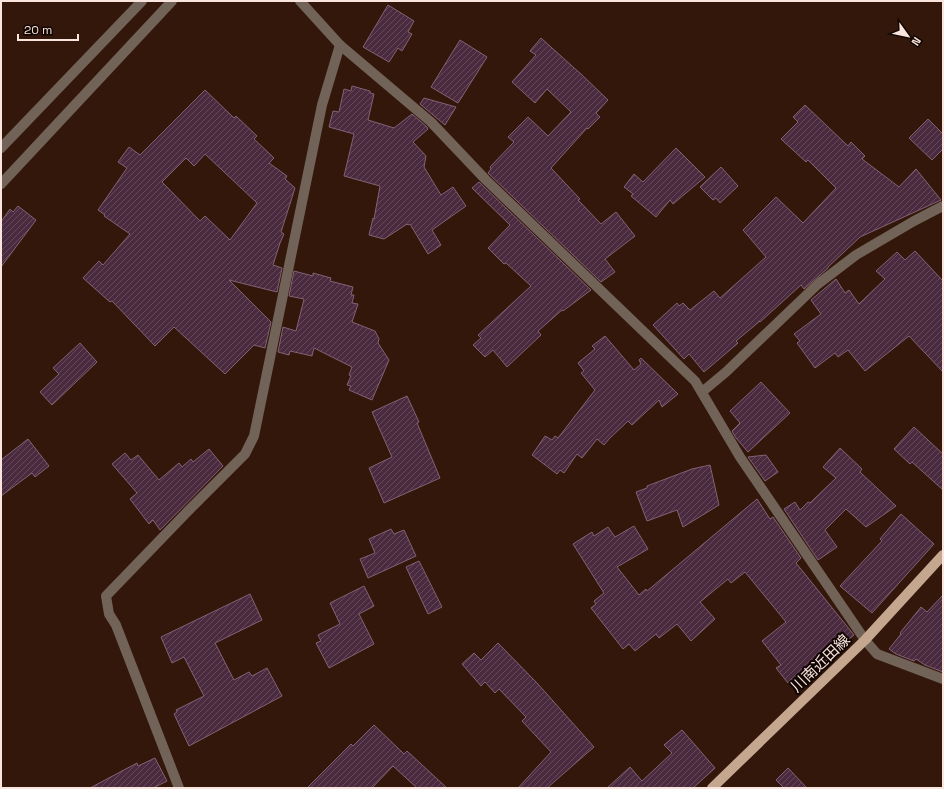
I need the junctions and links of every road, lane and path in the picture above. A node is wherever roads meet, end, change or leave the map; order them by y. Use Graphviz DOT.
graph roads {
  1 [pos="142,1"];
  2 [pos="172,1"];
  3 [pos="300,1"];
  4 [pos="340,45"];
  5 [pos="1,148"];
  6 [pos="1,184"];
  7 [pos="943,206"];
  8 [pos="702,392"];
  9 [pos="943,555"];
  10 [pos="865,640"];
  11 [pos="943,679"];
  12 [pos="179,788"];
  13 [pos="712,788"];
  1 -- 5 [label="street"];
  2 -- 6 [label="street"];
  3 -- 4 [label="street"];
  4 -- 8 [label="street"];
  4 -- 12 [label="street"];
  7 -- 8 [label="street"];
  8 -- 10 [label="street"];
  9 -- 10 [label="main road, 川南近田線"];
  10 -- 11 [label="street"];
  10 -- 13 [label="main road, 川南近田線"];
}
